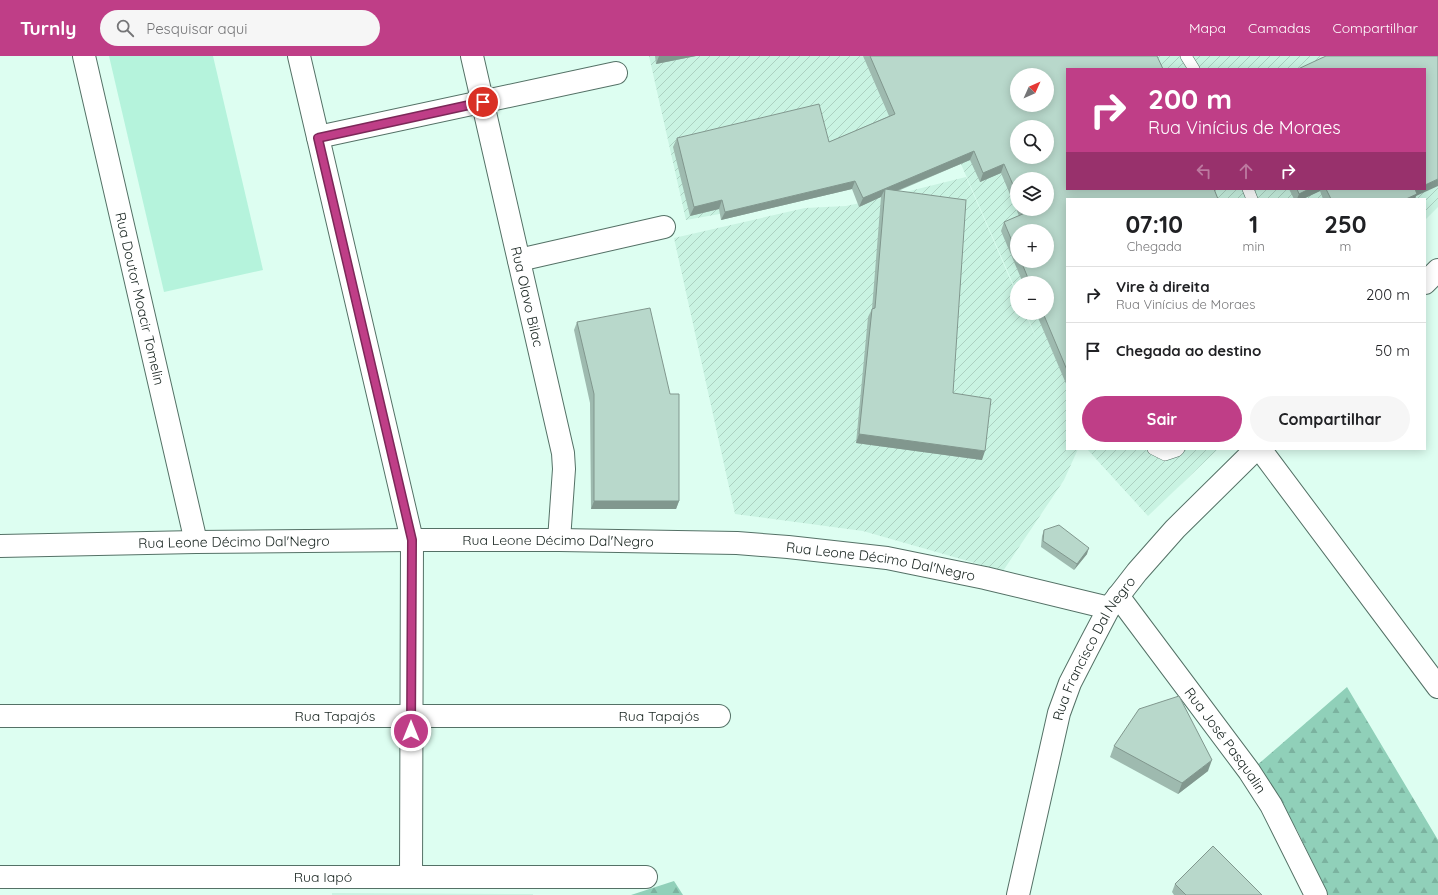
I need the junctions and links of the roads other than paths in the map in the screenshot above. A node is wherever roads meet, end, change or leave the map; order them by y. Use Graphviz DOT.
graph roads {
  1 [pos="84,56"];
  2 [pos="300,56"];
  3 [pos="472,56"];
  4 [pos="1186,56"];
  5 [pos="1193,68"];
  6 [pos="616,73"];
  7 [pos="483,102"];
  8 [pos="318,138"];
  9 [pos="664,227"];
  10 [pos="519,260"];
  11 [pos="1438,270"];
  12 [pos="1426,282"];
  13 [pos="1155,450"];
  14 [pos="1178,450"];
  15 [pos="1255,450"];
  16 [pos="1261,450"];
  17 [pos="412,540"];
  18 [pos="559,540"];
  19 [pos="196,542"];
  20 [pos="0,546"];
  21 [pos="1114,602"];
  22 [pos="1438,687"];
  23 [pos="0,716"];
  24 [pos="411,716"];
  25 [pos="718,716"];
  26 [pos="0,877"];
  27 [pos="411,877"];
  28 [pos="646,877"];
  29 [pos="314,886"];
  30 [pos="1018,895"];
  31 [pos="1316,895"];
  1 -- 19 [label="street, Rua Doutor Moacir Tomelin"];
  2 -- 8 [label="street"];
  3 -- 7 [label="street, Rua Olavo Bilac"];
  4 -- 5 [label="lane"];
  6 -- 7 [label="street"];
  7 -- 8 [label="street"];
  7 -- 10 [label="street, Rua Olavo Bilac"];
  8 -- 17 [label="street"];
  9 -- 10 [label="street"];
  10 -- 18 [label="street, Rua Olavo Bilac"];
  11 -- 12 [label="street"];
  13 -- 14 [label="lane"];
  15 -- 21 [label="street, Rua Francisco Dal Negro"];
  16 -- 22 [label="street"];
  17 -- 18 [label="street, Rua Leone Décimo Dal'Negro"];
  17 -- 19 [label="street, Rua Leone Décimo Dal'Negro"];
  17 -- 24 [label="street"];
  18 -- 21 [label="street, Rua Leone Décimo Dal'Negro"];
  19 -- 20 [label="street, Rua Leone Décimo Dal'Negro"];
  21 -- 30 [label="street, Rua Francisco Dal Negro"];
  21 -- 31 [label="street, Rua José Pasqualin"];
  23 -- 24 [label="street, Rua Tapajós"];
  24 -- 25 [label="street, Rua Tapajós"];
  24 -- 27 [label="street"];
  26 -- 29 [label="street, Rua Iapó"];
  27 -- 28 [label="street, Rua Iapó"];
  27 -- 29 [label="street, Rua Iapó"];
}
